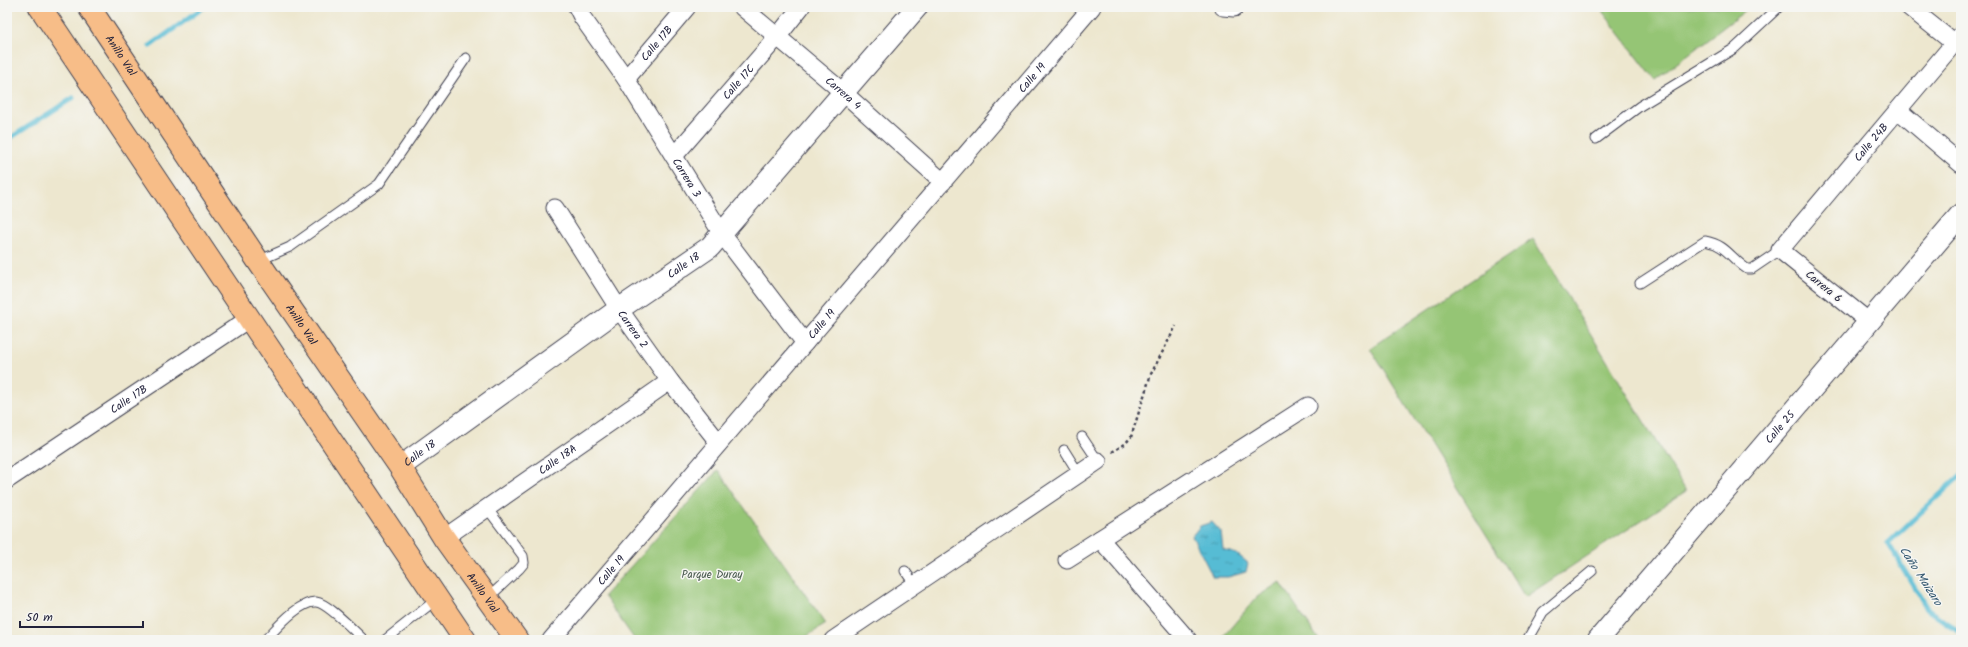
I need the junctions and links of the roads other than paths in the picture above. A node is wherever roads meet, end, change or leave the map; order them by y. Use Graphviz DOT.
graph roads {
  1 [pos="40,7"];
  2 [pos="577,7"];
  3 [pos="687,7"];
  4 [pos="742,7"];
  5 [pos="800,7"];
  6 [pos="917,7"];
  7 [pos="1779,7"];
  8 [pos="1909,7"];
  9 [pos="92,10"];
  10 [pos="1084,10"];
  11 [pos="778,36"];
  12 [pos="1957,39"];
  13 [pos="466,58"];
  14 [pos="626,79"];
  15 [pos="844,93"];
  16 [pos="1898,110"];
  17 [pos="1596,139"];
  18 [pos="674,156"];
  19 [pos="1961,164"];
  20 [pos="943,182"];
  21 [pos="555,208"];
  22 [pos="1961,214"];
  23 [pos="722,234"];
  24 [pos="1780,250"];
  25 [pos="258,261"];
  26 [pos="1640,283"];
  27 [pos="619,309"];
  28 [pos="250,318"];
  29 [pos="1868,321"];
  30 [pos="805,343"];
  31 [pos="670,381"];
  32 [pos="1308,406"];
  33 [pos="1082,437"];
  34 [pos="719,444"];
  35 [pos="1064,450"];
  36 [pos="1098,461"];
  37 [pos="400,467"];
  38 [pos="1079,474"];
  39 [pos="7,480"];
  40 [pos="487,508"];
  41 [pos="444,538"];
  42 [pos="1100,539"];
  43 [pos="1067,560"];
  44 [pos="905,571"];
  45 [pos="1592,571"];
  46 [pos="915,585"];
  47 [pos="437,599"];
  48 [pos="487,599"];
  49 [pos="265,640"];
  50 [pos="364,640"];
  51 [pos="386,640"];
  52 [pos="465,640"];
  53 [pos="517,640"];
  54 [pos="551,640"];
  55 [pos="833,640"];
  56 [pos="1188,640"];
  57 [pos="1527,640"];
  58 [pos="1598,640"];
  1 -- 28 [label="highway"];
  2 -- 14 [label="street, Carrera 3"];
  3 -- 14 [label="street, Calle 17B"];
  4 -- 11 [label="street, Carrera 4"];
  5 -- 11 [label="street, Calle 17C"];
  6 -- 15 [label="street, Calle 18"];
  7 -- 17 [label="lane"];
  8 -- 12 [label="street"];
  9 -- 25 [label="highway, Anillo Vial"];
  10 -- 20 [label="street, Calle 19"];
  11 -- 15 [label="street, Carrera 4"];
  11 -- 18 [label="street, Calle 17C"];
  12 -- 16 [label="street, Calle 24B"];
  13 -- 25 [label="lane"];
  14 -- 18 [label="street, Carrera 3"];
  15 -- 20 [label="street, Carrera 4"];
  15 -- 23 [label="street, Calle 18"];
  16 -- 19 [label="street"];
  16 -- 24 [label="street, Calle 24B"];
  18 -- 23 [label="street, Carrera 3"];
  20 -- 30 [label="street, Calle 19"];
  21 -- 27 [label="street, Carrera 2"];
  22 -- 29 [label="street, Calle 25"];
  23 -- 27 [label="street, Calle 18"];
  23 -- 30 [label="street, Carrera 3"];
  24 -- 26 [label="lane"];
  24 -- 29 [label="street, Carrera 6"];
  25 -- 37 [label="highway, Anillo Vial"];
  27 -- 31 [label="street, Carrera 2"];
  27 -- 37 [label="street, Calle 18"];
  28 -- 39 [label="street, Calle 17B"];
  28 -- 47 [label="highway"];
  29 -- 58 [label="street, Calle 25"];
  30 -- 34 [label="street, Calle 19"];
  31 -- 34 [label="street, Carrera 2"];
  31 -- 40 [label="street, Calle 18A"];
  32 -- 42 [label="street"];
  33 -- 36 [label="lane"];
  34 -- 54 [label="street, Calle 19"];
  35 -- 38 [label="lane"];
  36 -- 38 [label="street"];
  37 -- 41 [label="highway, Anillo Vial"];
  38 -- 46 [label="street"];
  40 -- 41 [label="street, Calle 18A"];
  40 -- 48 [label="lane"];
  41 -- 48 [label="highway, Anillo Vial"];
  42 -- 43 [label="street"];
  42 -- 56 [label="street"];
  44 -- 46 [label="lane"];
  45 -- 57 [label="lane"];
  46 -- 55 [label="street"];
  47 -- 51 [label="lane"];
  47 -- 52 [label="highway"];
  48 -- 53 [label="highway, Anillo Vial"];
  49 -- 50 [label="lane"];
}
